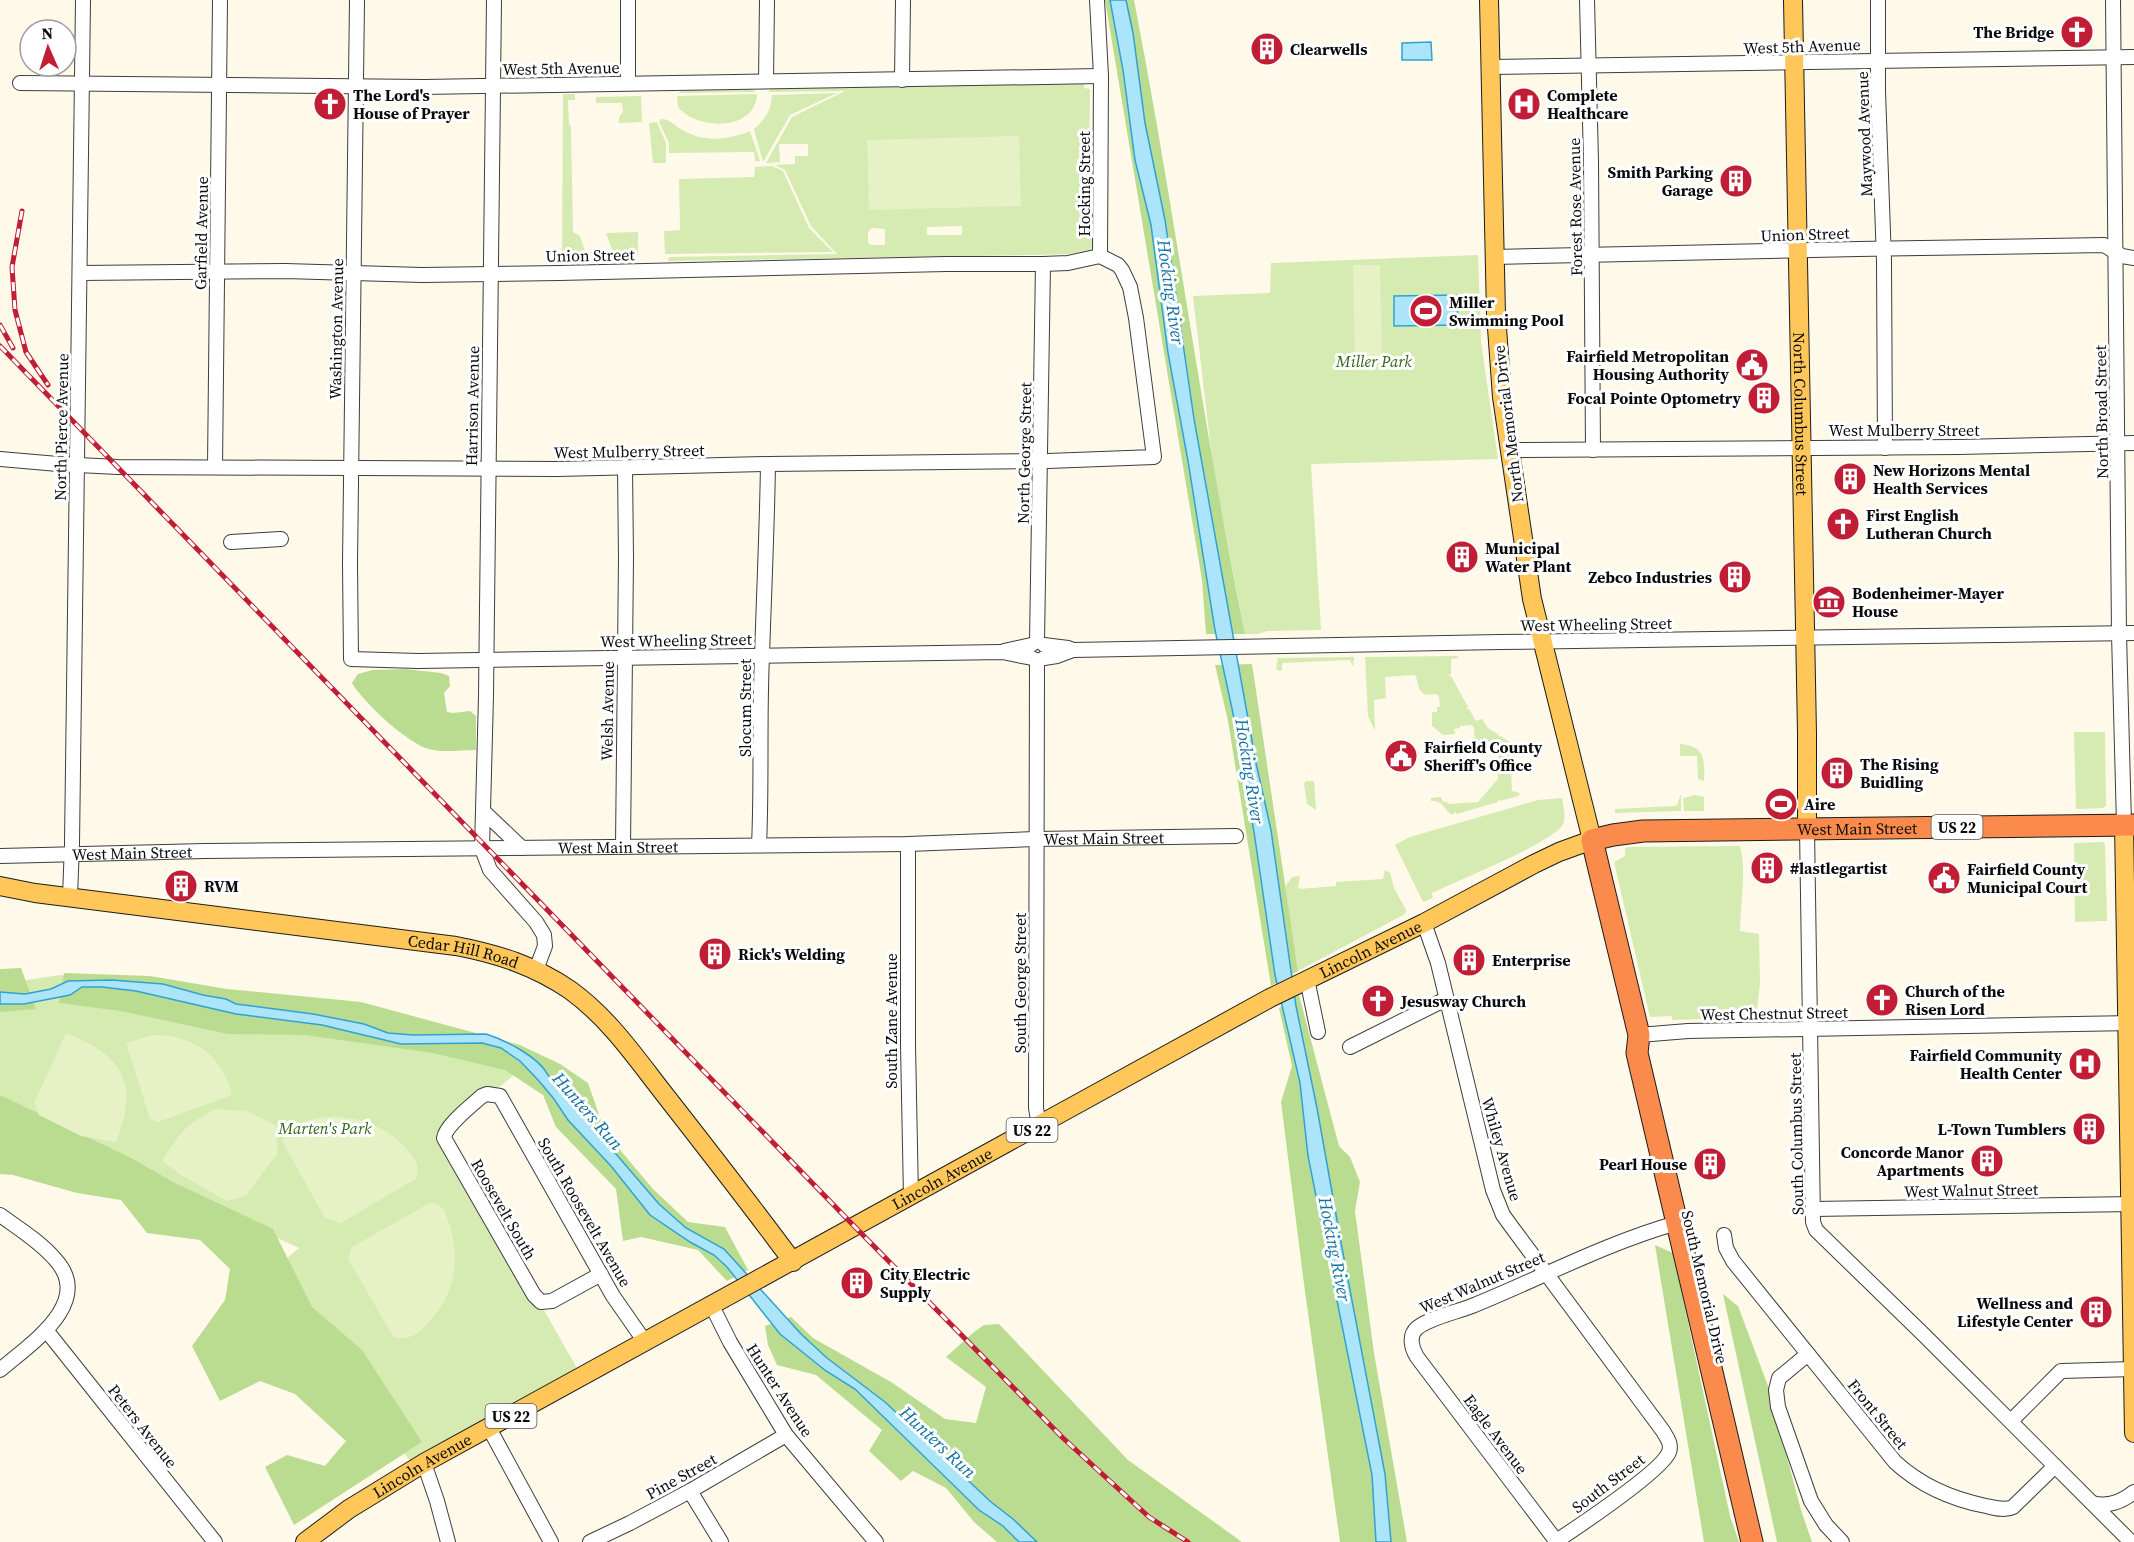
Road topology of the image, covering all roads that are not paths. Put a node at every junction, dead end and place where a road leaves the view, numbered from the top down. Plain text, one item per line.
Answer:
1 (83, 0) edge
2 (220, 0) edge
3 (357, 0) edge
4 (494, 0) edge
5 (628, 0) edge
6 (767, 0) edge
7 (903, 0) edge
8 (1097, 0) edge
9 (1489, 0) edge
10 (1587, 0) edge
11 (1793, 0) edge
12 (1878, 0) edge
13 (2113, 0) edge
14 (2114, 57) junction
15 (2134, 57) edge
16 (1878, 61) junction
17 (1795, 63) junction
18 (1588, 66) junction
19 (1491, 67) junction
20 (1101, 76) junction
21 (902, 80) junction
22 (766, 81) junction
23 (628, 83) junction
24 (20, 84) dead end
25 (82, 84) junction
26 (219, 84) junction
27 (494, 86) junction
28 (356, 87) junction
29 (1884, 248) junction
30 (1797, 250) junction
31 (2116, 252) junction
32 (1592, 255) junction
33 (1100, 256) junction
34 (1494, 257) junction
35 (2134, 258) edge
36 (1042, 264) junction
37 (217, 271) junction
38 (80, 273) junction
39 (490, 273) junction
40 (353, 274) junction
41 (1140, 353) joint
42 (2134, 443) edge
43 (2117, 444) junction
44 (1801, 447) junction
45 (1885, 448) junction
46 (1510, 450) junction
47 (1593, 450) junction
48 (0, 459) edge
49 (1040, 461) junction
50 (768, 464) junction
51 (78, 465) junction
52 (215, 467) junction
53 (625, 467) junction
54 (351, 468) junction
55 (488, 469) junction
56 (281, 539) dead end
57 (231, 542) dead end
58 (2134, 633) edge
59 (2119, 634) junction
60 (1804, 638) junction
61 (1543, 642) junction
62 (1038, 651) junction
63 (762, 655) junction
64 (624, 657) junction
65 (351, 659) joint
66 (486, 659) junction
67 (484, 812) junction
68 (2129, 825) edge
69 (1807, 829) junction
70 (1236, 836) dead end
71 (1035, 839) junction
72 (1592, 840) junction
73 (908, 844) junction
74 (759, 845) junction
75 (623, 847) junction
76 (522, 848) junction
77 (485, 849) junction
78 (72, 855) junction
79 (0, 856) edge
80 (0, 886) edge
81 (70, 897) junction
82 (1424, 923) junction
83 (536, 970) junction
84 (1304, 980) junction
85 (1446, 999) junction
86 (2130, 1023) edge
87 (1811, 1029) junction
88 (1318, 1032) dead end
89 (1639, 1035) junction
90 (1350, 1047) dead end
91 (500, 1096) joint
92 (1039, 1126) junction
93 (911, 1197) junction
94 (2132, 1204) edge
95 (1813, 1209) junction
96 (0, 1215) edge
97 (1677, 1223) junction
98 (1724, 1235) dead end
99 (793, 1262) junction
100 (601, 1274) junction
101 (1545, 1274) junction
102 (712, 1306) junction
103 (46, 1330) junction
104 (645, 1342) junction
105 (1412, 1344) joint
106 (1808, 1354) junction
107 (2134, 1369) edge
108 (0, 1370) edge
109 (2011, 1421) junction
110 (489, 1428) junction
111 (2134, 1433) edge
112 (786, 1436) junction
113 (1670, 1443) joint
114 (424, 1463) junction
115 (2055, 1466) junction
116 (690, 1491) junction
117 (2134, 1492) edge
118 (2092, 1503) junction
119 (311, 1539) edge
120 (214, 1542) edge
121 (448, 1542) edge
122 (551, 1542) edge
123 (590, 1542) edge
124 (721, 1542) edge
125 (876, 1542) edge
126 (1556, 1542) edge
127 (1752, 1542) edge
128 (1764, 1542) edge
129 (1842, 1542) edge
130 (2131, 1542) edge

1 - 25 street, North Pierce Avenue
2 - 26 street, Garfield Avenue
3 - 28 street, Washington Avenue
4 - 27 street, Harrison Avenue
5 - 23 street
6 - 22 street
7 - 21 street
8 - 20 street, Hocking Street
9 - 19 main road, North Memorial Drive
10 - 18 street, Forest Rose Avenue
11 - 17 main road, North Columbus Street
12 - 16 street, Maywood Avenue
13 - 14 street, North Broad Street
14 - 15 street, West 5th Avenue
14 - 16 street, West 5th Avenue
14 - 31 street, North Broad Street
16 - 17 street, West 5th Avenue
16 - 29 street, Maywood Avenue
17 - 18 street, West 5th Avenue
17 - 30 main road, North Columbus Street
18 - 19 street, West 5th Avenue
18 - 32 street, Forest Rose Avenue
19 - 34 main road, North Memorial Drive
20 - 21 street, West 5th Avenue
20 - 33 street, Hocking Street
21 - 22 street, West 5th Avenue
22 - 23 street, West 5th Avenue
23 - 27 street, West 5th Avenue
24 - 25 street, West 5th Avenue
25 - 26 street, West 5th Avenue
25 - 38 street, North Pierce Avenue
26 - 28 street, West 5th Avenue
26 - 37 street, Garfield Avenue
27 - 28 street, West 5th Avenue
27 - 39 street, Harrison Avenue
28 - 40 street, Washington Avenue
29 - 30 street, Union Street
29 - 31 street, Union Street
29 - 45 street, Maywood Avenue
30 - 32 street, Union Street
30 - 44 main road, North Columbus Street
31 - 35 street, Union Street
31 - 43 street, North Broad Street
32 - 34 street, Union Street
32 - 47 street, Forest Rose Avenue
33 - 36 street, Union Street
33 - 41 street, Hocking Street
34 - 46 main road, North Memorial Drive
36 - 39 street, Union Street
36 - 49 street, North George Street
37 - 38 street, Union Street
37 - 40 street, Union Street
37 - 52 street, Garfield Avenue
38 - 51 street, North Pierce Avenue
39 - 40 street, Union Street
39 - 55 street, Harrison Avenue
40 - 54 street, Washington Avenue
41 - 49 street, West Mulberry Street
42 - 43 street, West Mulberry Street
43 - 45 street, West Mulberry Street
43 - 59 street, North Broad Street
44 - 45 street, West Mulberry Street
44 - 47 street, West Mulberry Street
44 - 60 main road, North Columbus Street
46 - 47 street, West Mulberry Street
46 - 61 main road, North Memorial Drive
48 - 51 street, West Mulberry Street
49 - 50 street, West Mulberry Street
49 - 62 street, North George Street
50 - 53 street, West Mulberry Street
50 - 63 street, Slocum Street
51 - 52 street, West Mulberry Street
51 - 78 street, North Pierce Avenue
52 - 54 street, West Mulberry Street
53 - 55 street, West Mulberry Street
53 - 64 street, Welsh Avenue
54 - 55 street, West Mulberry Street
54 - 65 street, Washington Avenue
55 - 66 street, Harrison Avenue
56 - 57 street
58 - 59 street, West Wheeling Street
59 - 60 street, West Wheeling Street
59 - 68 street, North Broad Street
60 - 61 street, West Wheeling Street
60 - 69 main road, North Columbus Street
61 - 62 street, West Wheeling Street
61 - 72 main road, North Memorial Drive
62 - 63 street, West Wheeling Street
62 - 71 street, North George Street
63 - 64 street, West Wheeling Street
63 - 74 street, Slocum Street
64 - 66 street, West Wheeling Street
64 - 75 street, Welsh Avenue
65 - 66 street, West Wheeling Street
66 - 67 street, Harrison Avenue
67 - 76 street
67 - 77 street, Harrison Avenue
68 - 69 highway, West Main Street / US 22
68 - 86 main road
69 - 72 highway, West Main Street / US 22
69 - 87 street, South Columbus Street
70 - 71 street, West Main Street
71 - 73 street, West Main Street
71 - 92 street, South George Street
72 - 82 main road, Lincoln Avenue / US 22
72 - 89 highway, South Memorial Drive
73 - 74 street, West Main Street
73 - 93 street, South Zane Avenue
74 - 75 street, West Main Street
75 - 76 street, West Main Street
76 - 77 street, West Main Street
77 - 78 street, West Main Street
77 - 83 street, Harrison Avenue
78 - 79 street, West Main Street
78 - 81 street, North Pierce Avenue
80 - 81 main road, Cedar Hill Road
81 - 83 main road, Cedar Hill Road
82 - 84 main road, Lincoln Avenue / US 22
82 - 85 street, Whiley Avenue
83 - 99 main road, Cedar Hill Road
84 - 88 street
84 - 92 main road, Lincoln Avenue / US 22
85 - 90 street
85 - 101 street, Whiley Avenue
86 - 87 street, West Chestnut Street
86 - 94 main road
87 - 89 street, West Chestnut Street
87 - 95 street, South Columbus Street
89 - 97 highway, South Memorial Drive
89 - 128 highway, South Memorial Drive
91 - 100 street, South Roosevelt Avenue
91 - 100 street, Roosevelt South
92 - 93 main road, Lincoln Avenue / US 22
93 - 99 main road, Lincoln Avenue / US 22
94 - 95 street, West Walnut Street
94 - 107 main road
95 - 109 street, South Columbus Street
96 - 103 street
97 - 101 street, West Walnut Street
97 - 127 highway, South Memorial Drive
98 - 106 street, Front Street
99 - 102 main road, Lincoln Avenue / US 22
100 - 104 street, South Roosevelt Avenue
101 - 105 street, West Walnut Street
101 - 113 street, Whiley Avenue
102 - 104 main road, Lincoln Avenue / US 22
102 - 112 street, Hunter Avenue
103 - 108 street
103 - 120 street, Peters Avenue
104 - 110 main road, Lincoln Avenue / US 22
105 - 126 street, Eagle Avenue
106 - 115 street, Front Street
106 - 129 street
107 - 109 street
107 - 111 main road
109 - 115 street, South Columbus Street
110 - 114 main road, Lincoln Avenue / US 22
110 - 122 street
112 - 116 street, Pine Street
112 - 125 street, Hunter Avenue
113 - 126 street, South Street
114 - 119 main road, Lincoln Avenue / US 22
114 - 121 street
115 - 118 street, South Columbus Street
116 - 123 street, Pine Street
116 - 124 street
117 - 118 street
118 - 130 street, South Columbus Street

